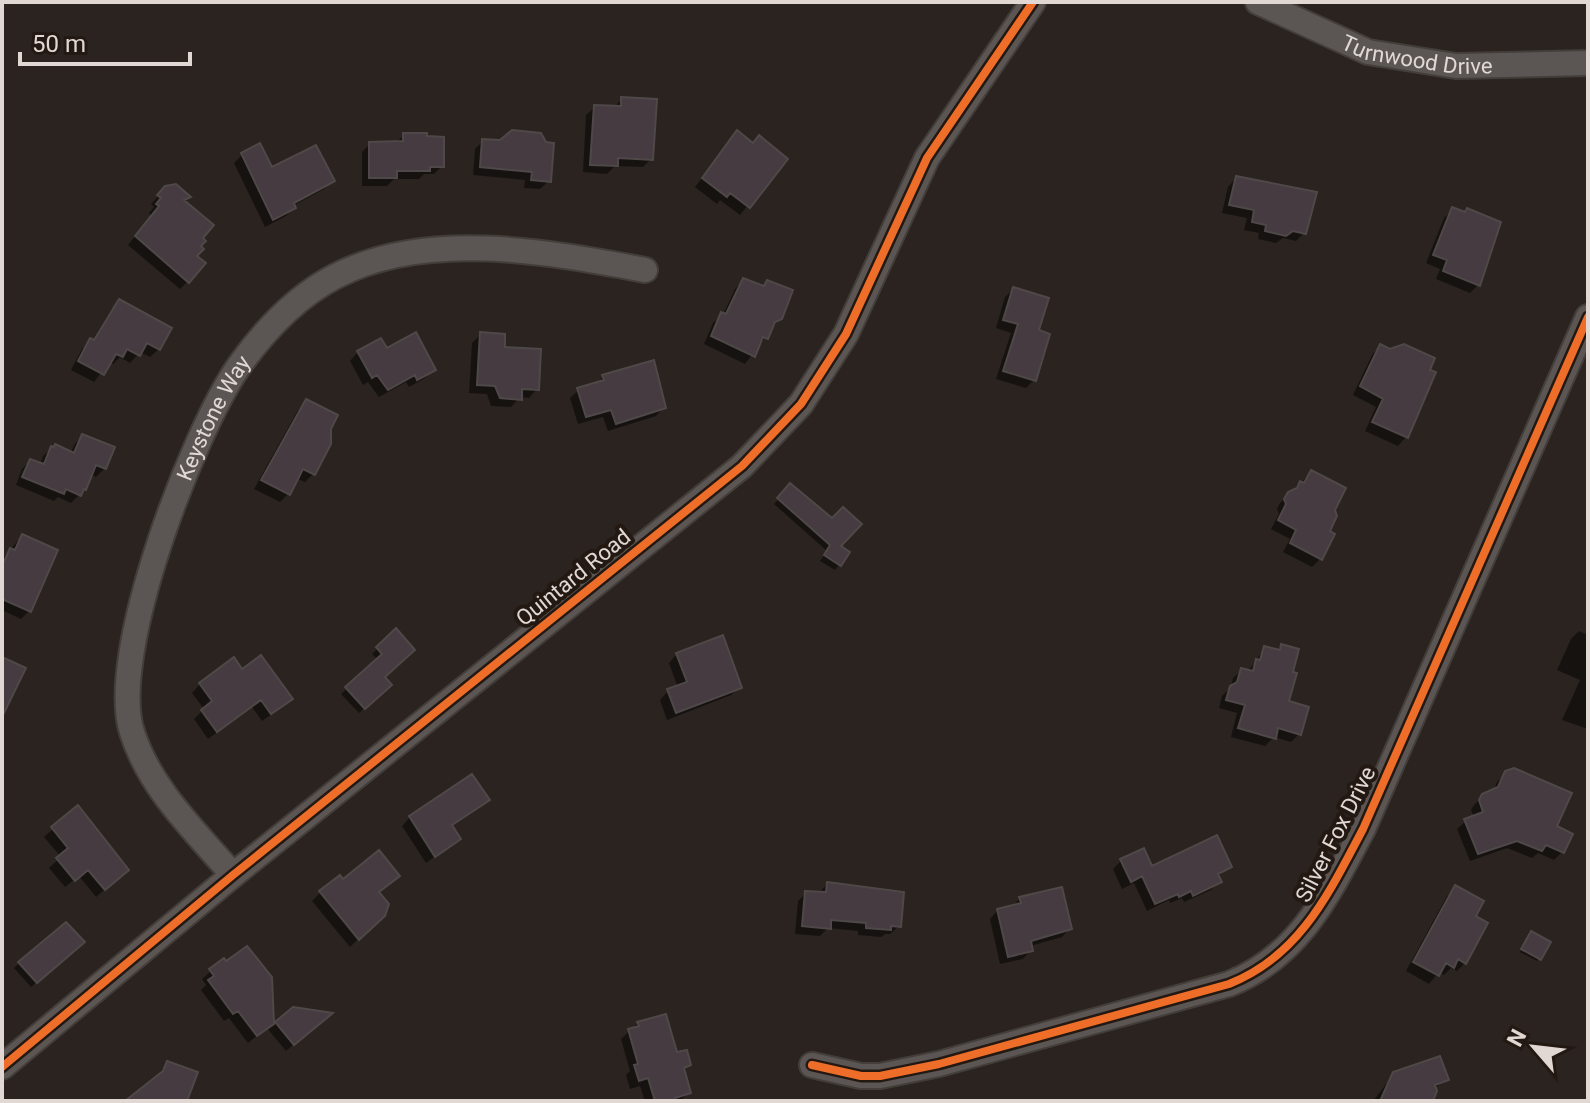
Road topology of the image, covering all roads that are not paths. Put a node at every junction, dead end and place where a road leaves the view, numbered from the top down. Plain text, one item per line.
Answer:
1 (1033, 2) edge
2 (1258, 2) edge
3 (1588, 63) edge
4 (645, 270) dead end
5 (1588, 317) edge
6 (233, 875) junction
7 (812, 1065) dead end
8 (2, 1067) edge

1 - 6 street, Quintard Road
2 - 3 street, Turnwood Drive
4 - 6 street, Keystone Way
5 - 7 street, Silver Fox Drive
6 - 8 street, Quintard Road

